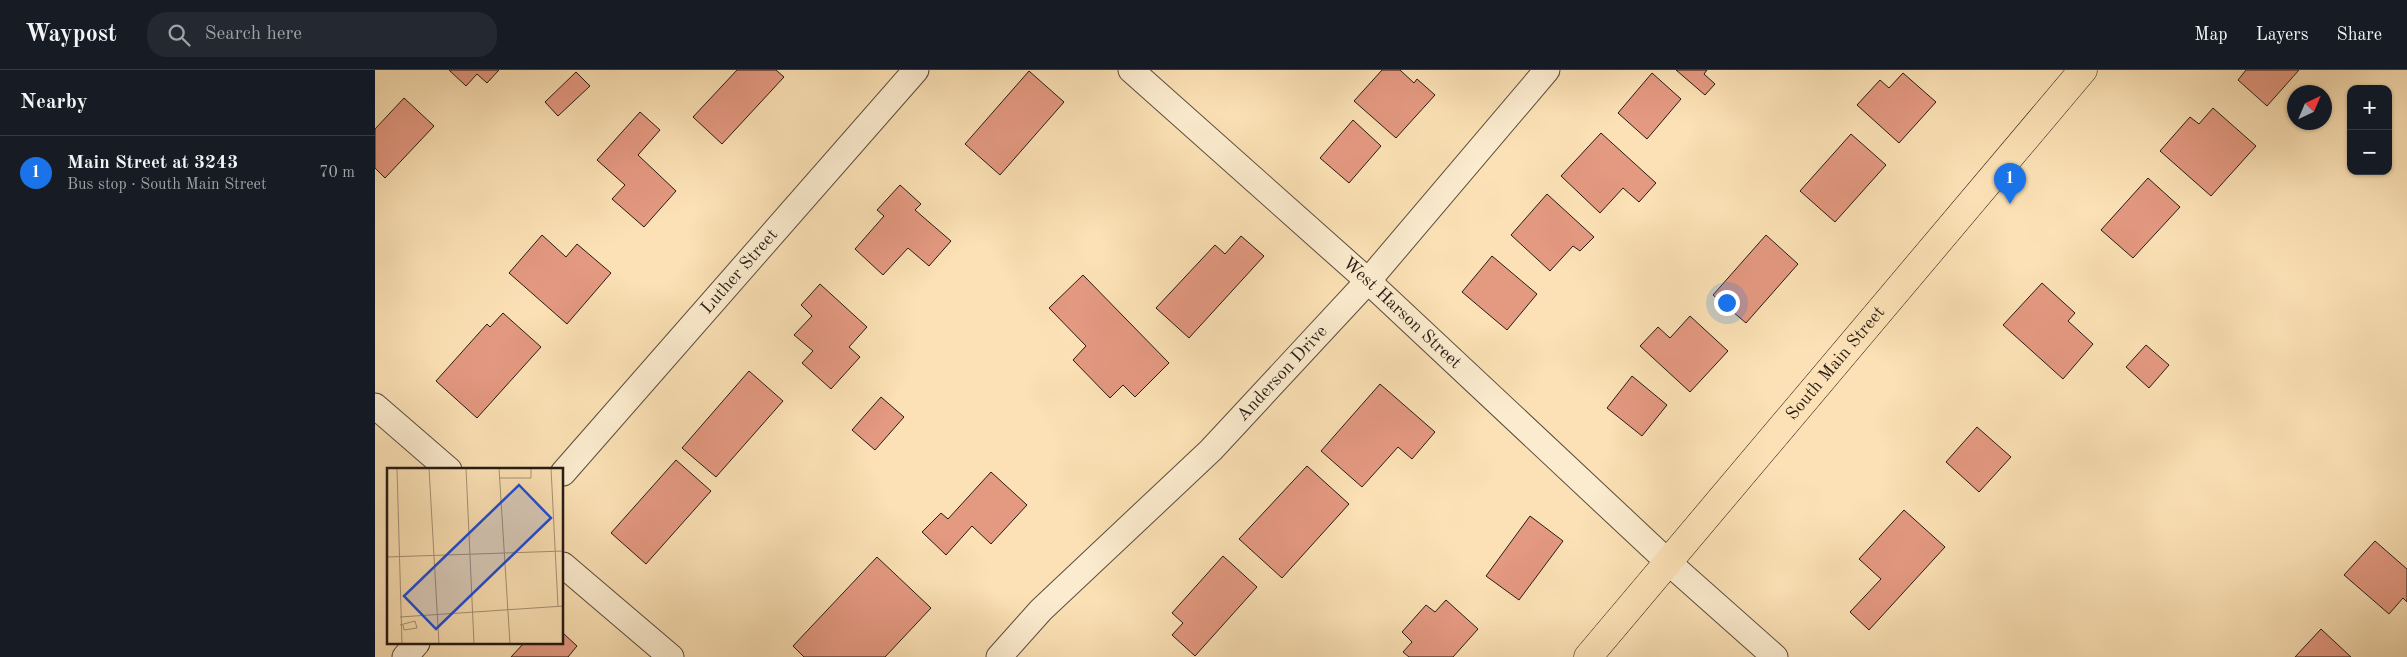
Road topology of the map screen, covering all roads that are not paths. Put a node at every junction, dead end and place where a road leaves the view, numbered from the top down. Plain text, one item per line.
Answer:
1 (916, 70) edge
2 (1131, 70) edge
3 (1547, 70) edge
4 (2083, 70) edge
5 (1368, 281) junction
6 (375, 406) edge
7 (447, 468) edge
8 (564, 472) edge
9 (1668, 562) junction
10 (564, 566) edge
11 (416, 644) edge
12 (405, 657) edge
13 (671, 657) edge
14 (999, 657) edge
15 (1588, 657) edge
16 (1775, 657) edge

1 - 8 street, Luther Street
2 - 5 street, West Harson Street
3 - 5 street, Anderson Drive
4 - 9 main road, South Main Street
5 - 9 street, West Harson Street
5 - 14 street, Anderson Drive
6 - 7 street
9 - 15 main road, South Main Street
9 - 16 street, West Harson Street
10 - 13 street
11 - 12 street

